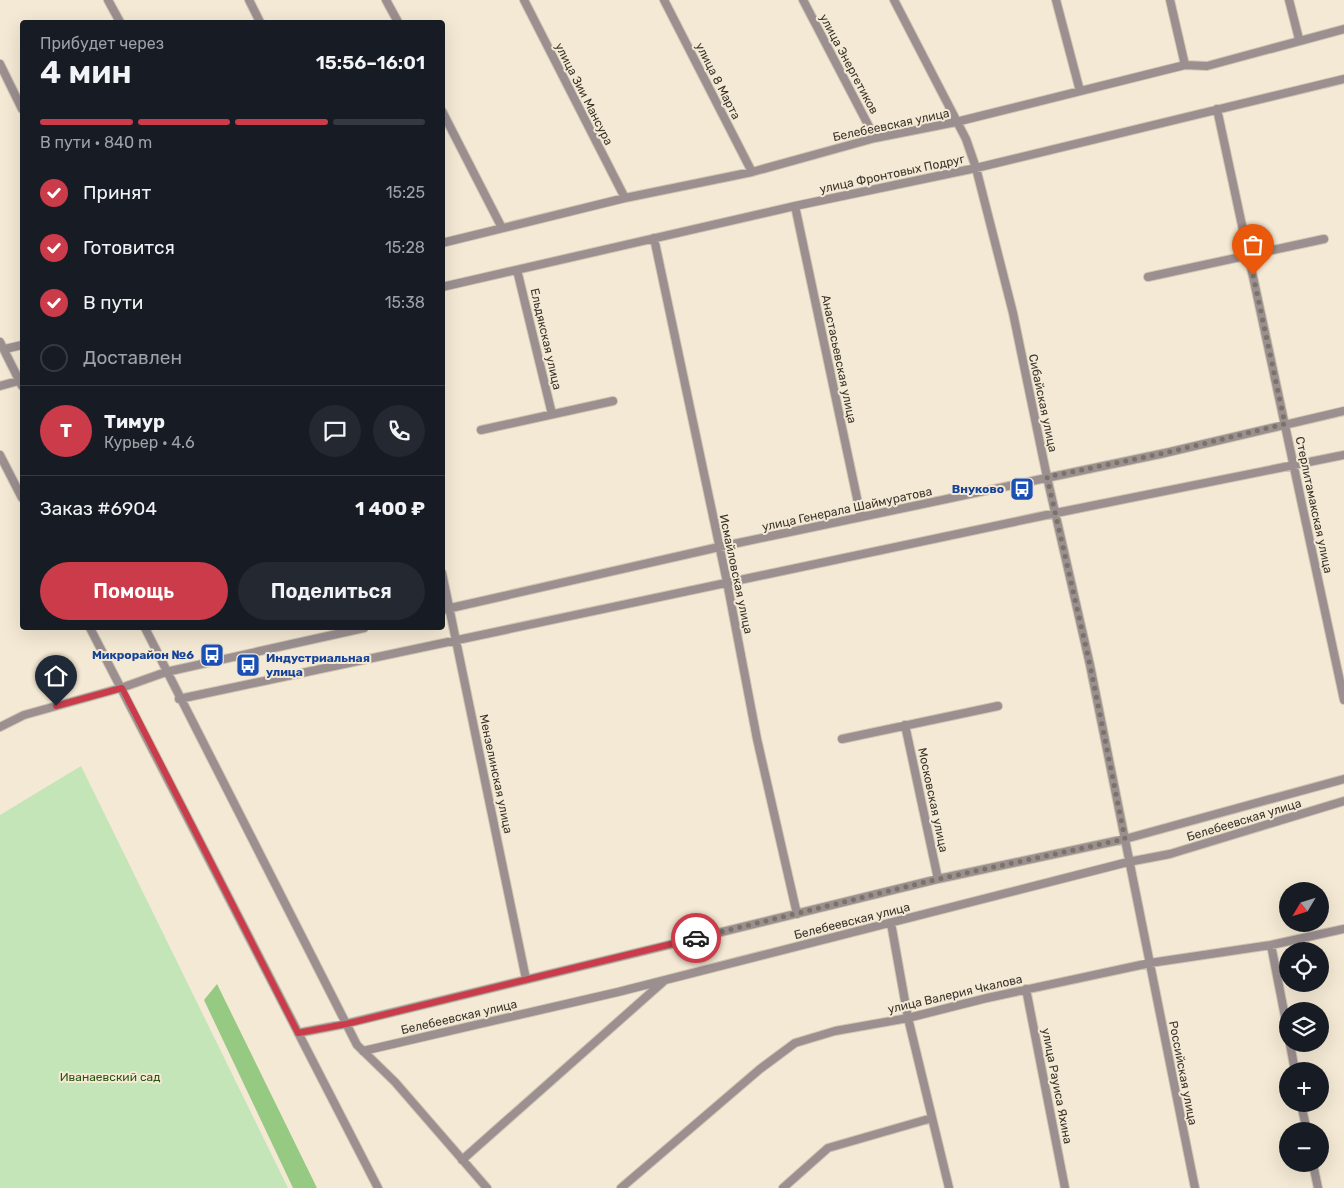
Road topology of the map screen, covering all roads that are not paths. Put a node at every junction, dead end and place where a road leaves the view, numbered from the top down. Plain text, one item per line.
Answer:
1 (108, 0) edge
2 (248, 0) edge
3 (386, 0) edge
4 (524, 0) edge
5 (664, 0) edge
6 (803, 0) edge
7 (894, 0) edge
8 (1056, 0) edge
9 (1170, 0) edge
10 (1289, 0) edge
11 (119, 20) edge
12 (259, 20) edge
13 (397, 20) edge
14 (1344, 28) edge
15 (1299, 39) junction
16 (0, 64) edge
17 (1185, 66) junction
18 (1344, 79) edge
19 (1080, 92) junction
20 (20, 105) edge
21 (1217, 109) junction
22 (445, 116) edge
23 (956, 122) junction
24 (875, 138) junction
25 (976, 168) junction
26 (752, 172) junction
27 (625, 198) junction
28 (795, 206) junction
29 (502, 228) junction
30 (654, 238) junction
31 (1324, 239) dead end
32 (445, 242) edge
33 (1249, 256) junction
34 (517, 270) junction
35 (1148, 277) dead end
36 (445, 285) edge
37 (20, 345) edge
38 (2, 346) edge
39 (20, 378) edge
40 (20, 382) edge
41 (0, 386) edge
42 (613, 402) dead end
43 (1344, 411) edge
44 (552, 414) junction
45 (1285, 424) junction
46 (481, 430) dead end
47 (0, 455) edge
48 (1344, 455) edge
49 (1294, 466) junction
50 (1047, 477) junction
51 (20, 494) edge
52 (1056, 513) junction
53 (861, 517) junction
54 (719, 547) junction
55 (727, 582) junction
56 (446, 610) edge
57 (91, 630) edge
58 (146, 630) edge
59 (345, 630) edge
60 (457, 640) junction
61 (166, 672) junction
62 (122, 688) junction
63 (179, 699) junction
64 (1344, 700) edge
65 (998, 706) dead end
66 (905, 725) junction
67 (0, 728) edge
68 (842, 739) dead end
69 (1344, 779) edge
70 (1344, 801) edge
71 (1125, 839) junction
72 (1128, 862) junction
73 (938, 879) junction
74 (797, 914) junction
75 (891, 923) junction
76 (1344, 929) edge
77 (1271, 945) junction
78 (1150, 963) junction
79 (526, 979) junction
80 (666, 980) junction
81 (1026, 989) junction
82 (1282, 1002) edge
83 (908, 1018) junction
84 (346, 1024) junction
85 (298, 1033) junction
86 (363, 1051) junction
87 (932, 1118) junction
88 (462, 1160) junction
89 (1315, 1172) edge
90 (378, 1188) edge
91 (487, 1188) edge
92 (621, 1188) edge
93 (783, 1188) edge
94 (949, 1188) edge
95 (1065, 1188) edge
96 (1195, 1188) edge
97 (1318, 1188) edge

1 - 11 street
2 - 12 street
3 - 13 street
4 - 27 street, улица Зии Мансура
5 - 26 street, улица 8 Марта
6 - 24 street, улица Энергетиков
7 - 23 street, Сибайская улица
8 - 19 street
9 - 17 street
10 - 15 street
14 - 15 street, Белебеевская улица
15 - 17 street, Белебеевская улица
16 - 20 street
17 - 19 street, Белебеевская улица
18 - 21 street, улица Фронтовых Подруг
19 - 23 street, Белебеевская улица
21 - 25 street, улица Фронтовых Подруг
21 - 33 street, Стерлитамакская улица
22 - 29 street
23 - 24 street, Белебеевская улица
23 - 25 street, Сибайская улица
24 - 26 street, Белебеевская улица
25 - 28 street, улица Фронтовых Подруг
25 - 50 street, Сибайская улица
26 - 27 street, Белебеевская улица
27 - 29 street, Белебеевская улица
28 - 30 street, улица Фронтовых Подруг
28 - 53 street, Анастасьевская улица
29 - 32 street, Белебеевская улица
30 - 34 street, улица Фронтовых Подруг
30 - 54 street, Исмайловская улица
31 - 33 street
33 - 35 street
33 - 45 street, Стерлитамакская улица
34 - 36 street, улица Фронтовых Подруг
34 - 44 street, Ельдякская улица
37 - 38 street
38 - 39 street
40 - 41 street
42 - 44 street
43 - 45 street, улица Генерала Шаймуратова
44 - 46 street
45 - 49 street, Стерлитамакская улица
45 - 50 street, улица Генерала Шаймуратова
47 - 51 street
48 - 49 street
49 - 52 street
49 - 64 street, Стерлитамакская улица
50 - 52 street, Сибайская улица
50 - 53 street, улица Генерала Шаймуратова
52 - 55 street
52 - 71 street, Сибайская улица
53 - 54 street, улица Генерала Шаймуратова
54 - 55 street, Исмайловская улица
54 - 56 street, улица Генерала Шаймуратова
55 - 60 street
55 - 74 street, Исмайловская улица
56 - 60 street, Мензелинская улица
57 - 62 street
58 - 61 street
59 - 61 street
60 - 63 street
60 - 79 street, Мензелинская улица
61 - 62 street
61 - 63 street
62 - 67 street
62 - 85 street
63 - 84 street
65 - 66 street
66 - 68 street
66 - 73 street, Московская улица
69 - 71 street, Белебеевская улица
70 - 72 street, Белебеевская улица
71 - 72 street, Сибайская улица
71 - 73 street, Белебеевская улица
72 - 75 street, Белебеевская улица
72 - 78 street, Российская улица
73 - 74 street, Белебеевская улица
74 - 79 street, Белебеевская улица
75 - 80 street, Белебеевская улица
75 - 83 street
76 - 77 street, улица Валерия Чкалова
77 - 78 street, улица Валерия Чкалова
77 - 82 street
78 - 81 street, улица Валерия Чкалова
78 - 96 street, Российская улица
79 - 84 street, Белебеевская улица
80 - 86 street, Белебеевская улица
80 - 88 street
81 - 83 street, улица Валерия Чкалова
81 - 95 street, улица Рауиса Яхина
83 - 87 street
83 - 92 street, улица Валерия Чкалова
84 - 85 street, Белебеевская улица
84 - 86 street
85 - 90 street
86 - 88 street
87 - 93 street
87 - 94 street
88 - 91 street
89 - 97 street

